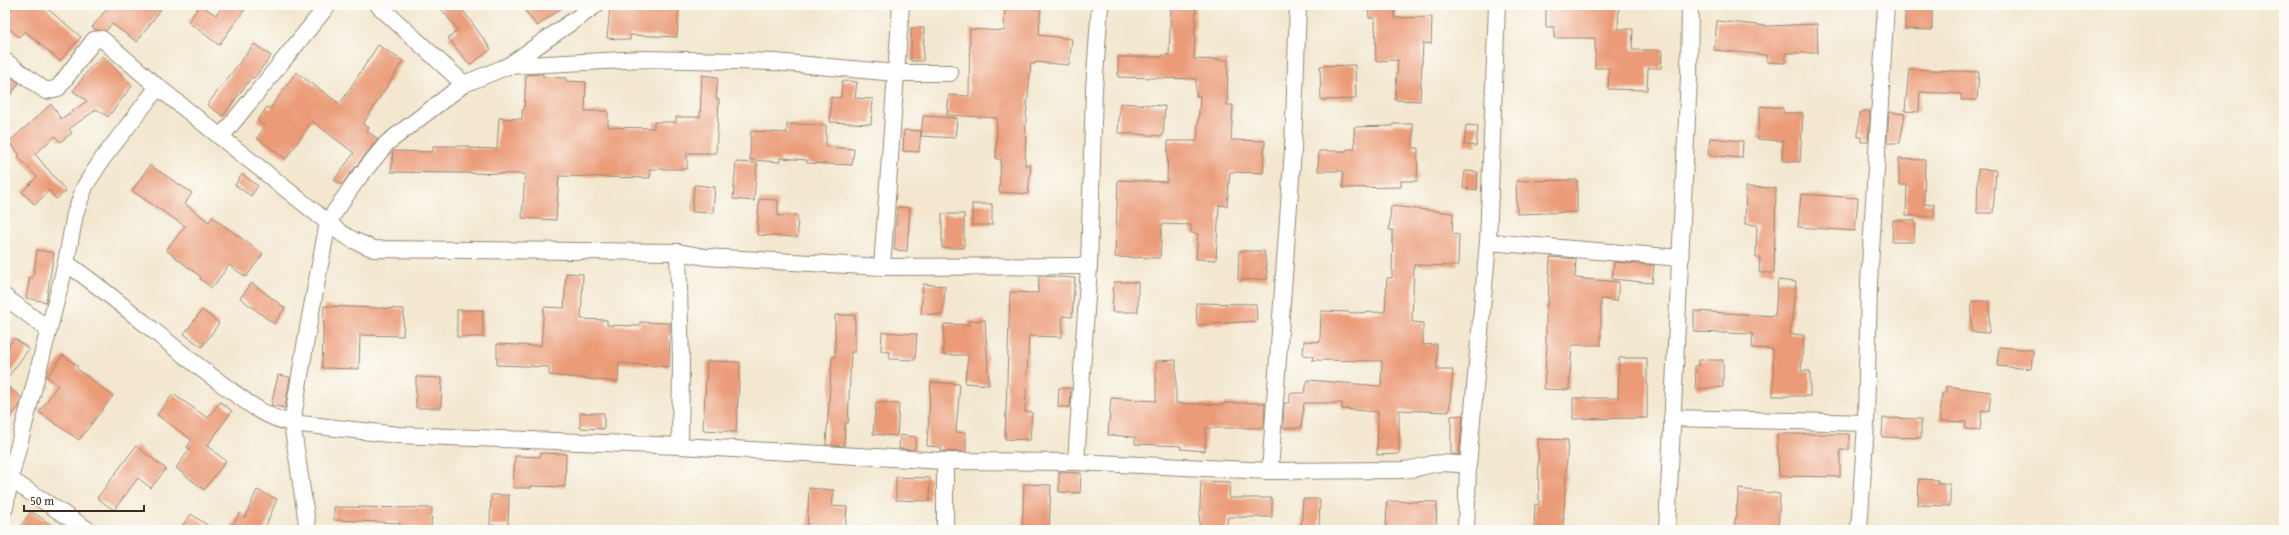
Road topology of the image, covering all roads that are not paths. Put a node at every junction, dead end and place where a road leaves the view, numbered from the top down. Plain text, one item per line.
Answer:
1 (328, 5) edge
2 (378, 5) edge
3 (596, 5) edge
4 (901, 5) edge
5 (1100, 5) edge
6 (1298, 5) edge
7 (1497, 5) edge
8 (1690, 5) edge
9 (1886, 5) edge
10 (5, 61) edge
11 (508, 66) junction
12 (896, 73) junction
13 (950, 73) dead end
14 (464, 84) junction
15 (158, 87) junction
16 (221, 137) junction
17 (328, 222) junction
18 (1488, 242) junction
19 (678, 252) junction
20 (1681, 258) junction
21 (66, 263) junction
22 (1088, 266) junction
23 (882, 267) junction
24 (5, 297) edge
25 (48, 329) junction
26 (1672, 418) junction
27 (292, 423) junction
28 (1866, 423) junction
29 (680, 446) junction
30 (945, 461) junction
31 (1076, 462) junction
32 (1468, 465) junction
33 (1270, 471) junction
34 (9, 472) edge
35 (5, 508) edge
36 (88, 530) edge
37 (308, 530) edge
38 (945, 530) edge
39 (1466, 530) edge
40 (1667, 530) edge
41 (1859, 530) edge

1 - 16 street
2 - 14 street
3 - 11 street
4 - 12 street
5 - 22 street
6 - 33 street
7 - 18 street
8 - 20 street
9 - 28 street
10 - 15 street
11 - 12 street
11 - 14 street
12 - 13 street
12 - 23 street
14 - 17 street
15 - 16 street
15 - 21 street
16 - 17 street
17 - 19 street
17 - 27 street
18 - 20 street
18 - 32 street
19 - 23 street
19 - 29 street
20 - 26 street
21 - 25 street
21 - 27 street
22 - 23 street
22 - 31 street
24 - 25 street
25 - 34 street
26 - 28 street
26 - 40 street
27 - 29 street
27 - 37 street
28 - 41 street
29 - 30 street
30 - 31 street
30 - 38 street
31 - 33 street
32 - 33 street
32 - 39 street
34 - 35 street
34 - 36 street

